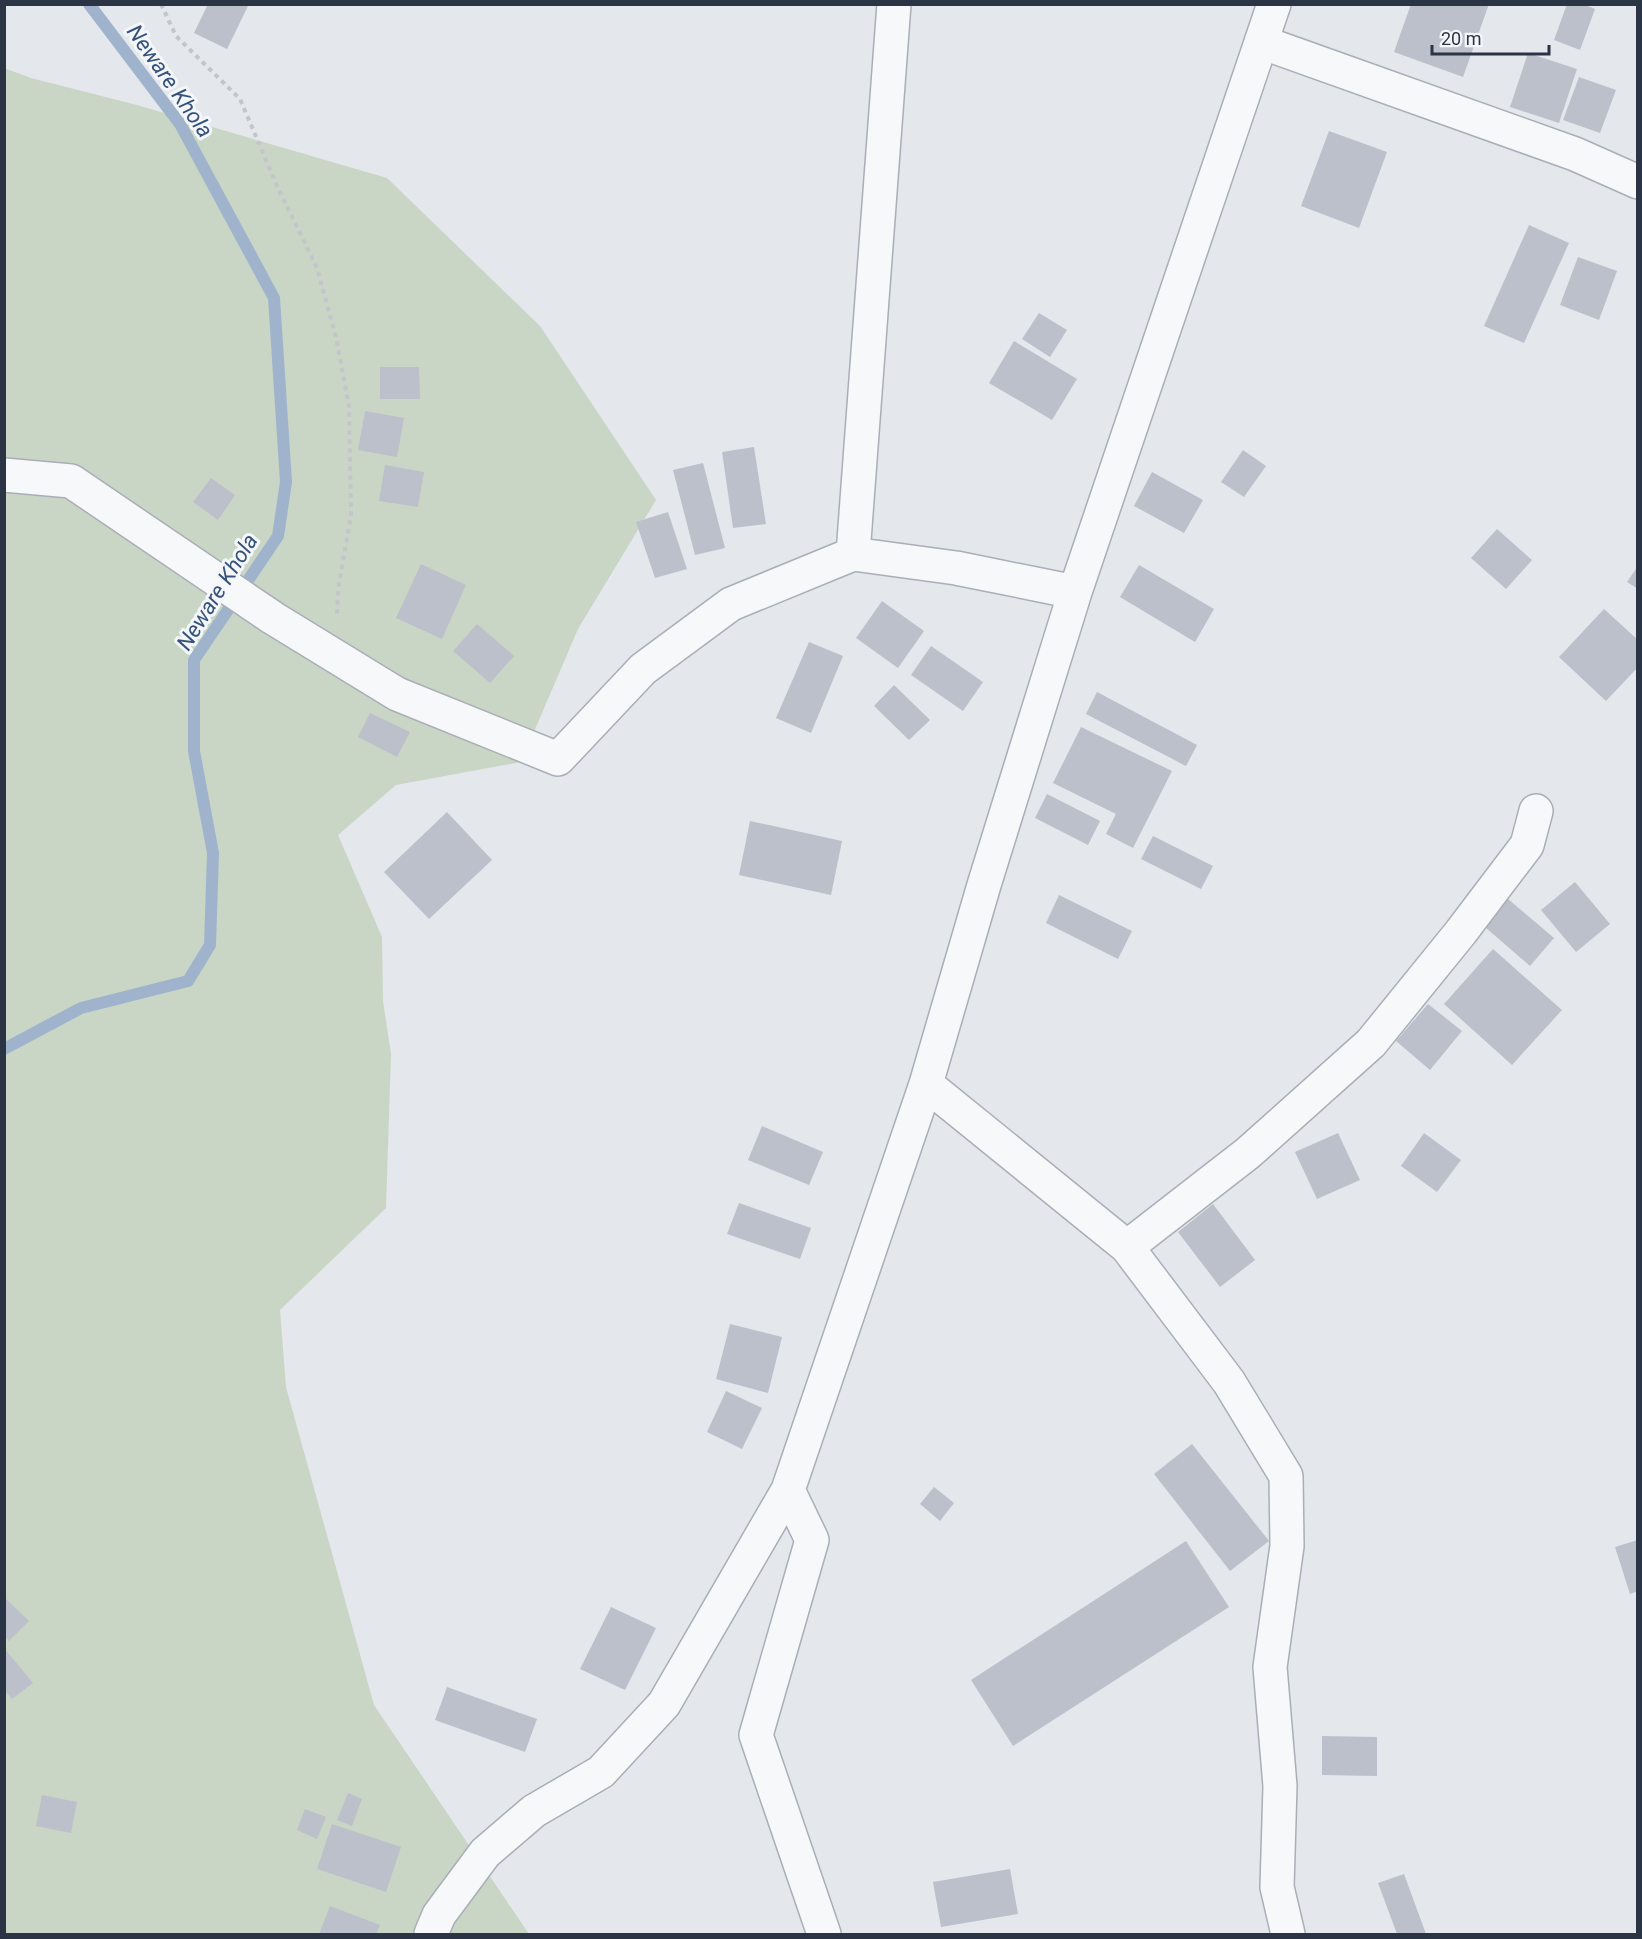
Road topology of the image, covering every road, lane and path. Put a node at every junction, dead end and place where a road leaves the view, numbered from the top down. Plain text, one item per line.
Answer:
1 (161, 4) edge
2 (894, 4) edge
3 (1274, 4) edge
4 (1261, 42) junction
5 (1638, 182) edge
6 (4, 475) edge
7 (853, 554) junction
8 (1075, 592) junction
9 (334, 655) junction
10 (1536, 811) dead end
11 (926, 1084) junction
12 (1127, 1247) junction
13 (788, 1491) junction
14 (431, 1935) edge
15 (824, 1935) edge
16 (1288, 1935) edge

1 - 9 path
2 - 7 street
3 - 4 street
4 - 5 street
4 - 8 street
6 - 9 street
7 - 8 street
7 - 9 street
8 - 11 street
10 - 12 street
11 - 12 street
11 - 13 street
12 - 16 street
13 - 14 street
13 - 15 street

